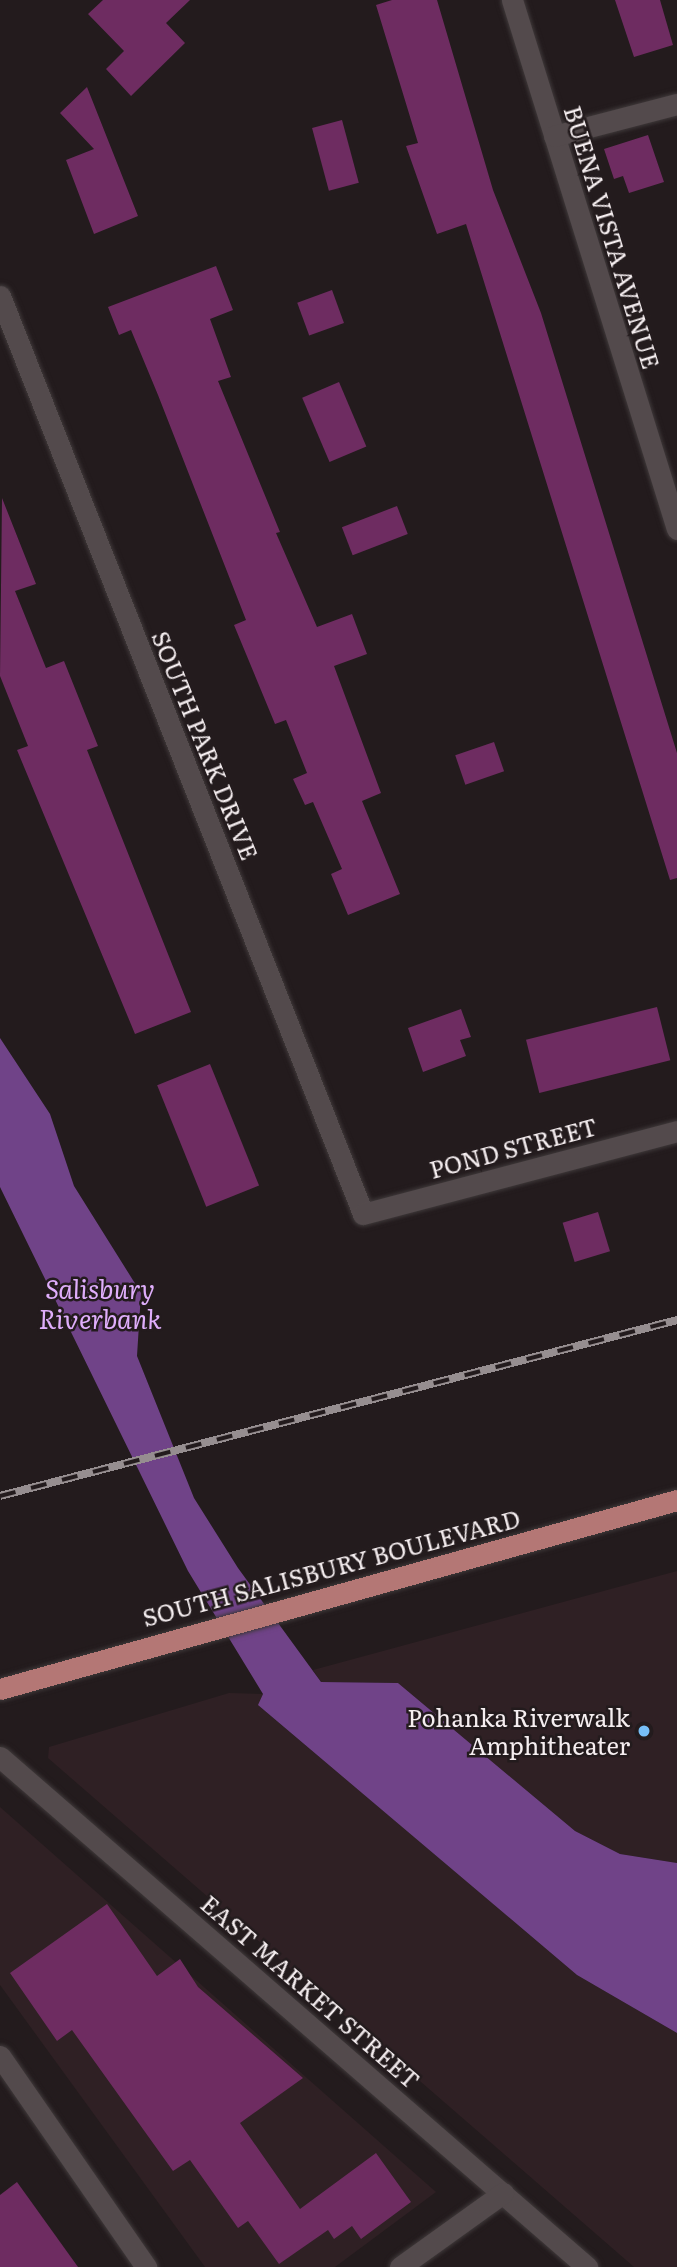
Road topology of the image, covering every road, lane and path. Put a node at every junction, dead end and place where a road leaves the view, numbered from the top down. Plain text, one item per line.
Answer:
1 (512, 0) edge
2 (677, 104) edge
3 (554, 136) junction
4 (0, 296) edge
5 (677, 529) edge
6 (677, 1131) edge
7 (363, 1214) joint
8 (677, 1500) edge
9 (0, 1689) edge
10 (0, 1757) edge
11 (0, 2056) edge
12 (503, 2193) junction
13 (146, 2267) edge
14 (400, 2267) edge
15 (587, 2267) edge

1 - 3 street, BUENA VISTA AVENUE
2 - 3 street
3 - 5 street, BUENA VISTA AVENUE
4 - 7 street, SOUTH PARK DRIVE
6 - 7 street, POND STREET
8 - 9 main road, SOUTH SALISBURY BOULEVARD
10 - 12 street, EAST MARKET STREET
11 - 13 street
12 - 14 street
12 - 15 street, EAST MARKET STREET

